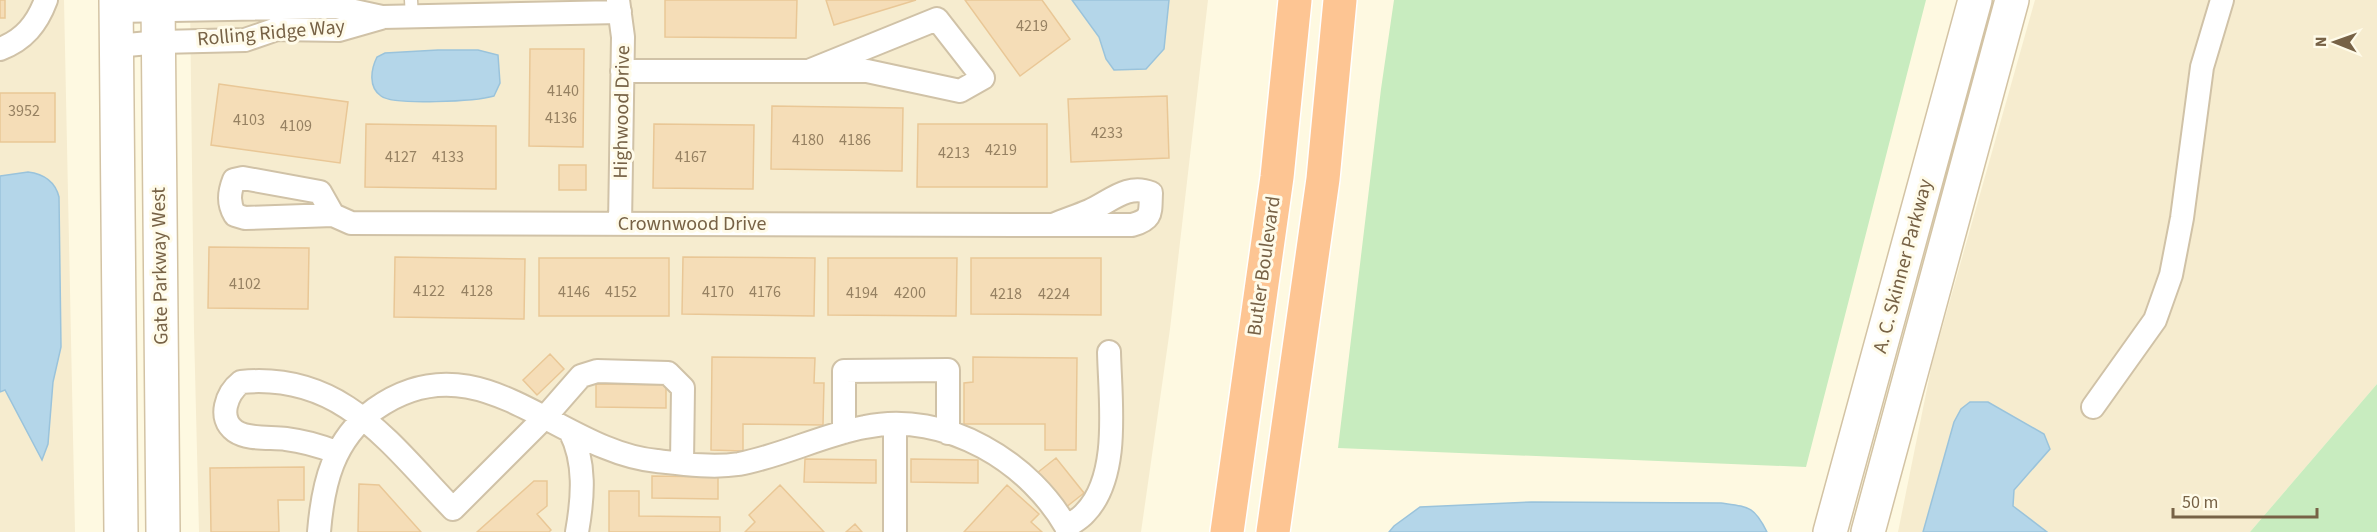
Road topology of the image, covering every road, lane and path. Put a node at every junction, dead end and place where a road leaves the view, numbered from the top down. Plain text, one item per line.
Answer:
1 (46, 0) edge
2 (1294, 0) edge
3 (1340, 0) edge
4 (1975, 0) edge
5 (2012, 0) edge
6 (2222, 0) edge
7 (158, 4) edge
8 (116, 6) edge
9 (619, 6) edge
10 (412, 8) edge
11 (382, 17) junction
12 (160, 42) junction
13 (116, 46) junction
14 (0, 49) edge
15 (811, 70) junction
16 (622, 71) junction
17 (333, 215) dead end
18 (620, 224) junction
19 (1053, 225) dead end
20 (1109, 352) dead end
21 (2092, 407) dead end
22 (546, 416) junction
23 (364, 417) junction
24 (895, 425) junction
25 (570, 431) junction
26 (844, 432) junction
27 (948, 433) junction
28 (336, 452) junction
29 (682, 463) junction
30 (1068, 530) edge
31 (121, 532) edge
32 (163, 532) edge
33 (319, 532) edge
34 (577, 532) edge
35 (895, 532) edge
36 (1227, 532) edge
37 (1273, 532) edge
38 (1830, 532) edge
39 (1868, 532) edge

1 - 14 street
2 - 36 highway, Butler Boulevard
3 - 37 highway
4 - 38 main road, A. C. Skinner Parkway
5 - 39 main road, A. C. Skinner Parkway
6 - 21 street
7 - 8 street, Rolling Ridge Way
7 - 11 street, Rolling Ridge Way
7 - 12 main road, Gate Parkway West
8 - 13 main road, Gate Parkway West
9 - 10 street, Rolling Ridge Way
9 - 16 street, Highwood Drive
10 - 11 street, Rolling Ridge Way
11 - 12 street, Rolling Ridge Way
12 - 13 street, Rolling Ridge Way
12 - 32 main road, Gate Parkway West
13 - 31 main road, Gate Parkway West
15 - 15 street
15 - 16 street
16 - 18 street, Highwood Drive
17 - 18 street, Crownwood Drive
18 - 19 street, Crownwood Drive
20 - 30 street
22 - 23 street
22 - 23 street
22 - 25 street
22 - 29 street
23 - 28 street
23 - 28 street
24 - 26 street
24 - 27 street
24 - 35 street
25 - 29 street
25 - 34 street
26 - 27 street
26 - 29 street
27 - 30 street
28 - 33 street

